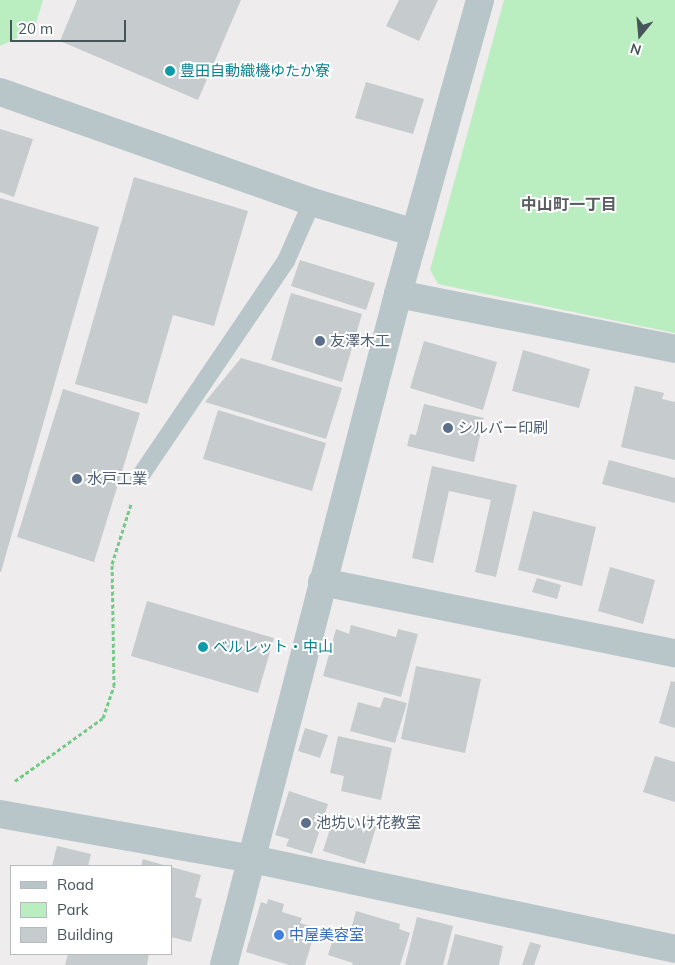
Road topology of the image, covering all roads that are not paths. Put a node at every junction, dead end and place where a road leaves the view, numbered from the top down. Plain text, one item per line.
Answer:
1 (480, 0) edge
2 (0, 92) edge
3 (312, 202) junction
4 (415, 233) junction
5 (398, 294) junction
6 (675, 349) edge
7 (139, 478) road end
8 (322, 582) junction
9 (675, 652) edge
10 (0, 814) edge
11 (252, 859) junction
12 (675, 949) edge
13 (224, 965) edge

1 - 4 street
2 - 3 street
3 - 4 street
3 - 7 lane
4 - 5 street
5 - 6 street
5 - 8 street
8 - 9 street
8 - 11 street
10 - 11 street
11 - 12 street
11 - 13 street

